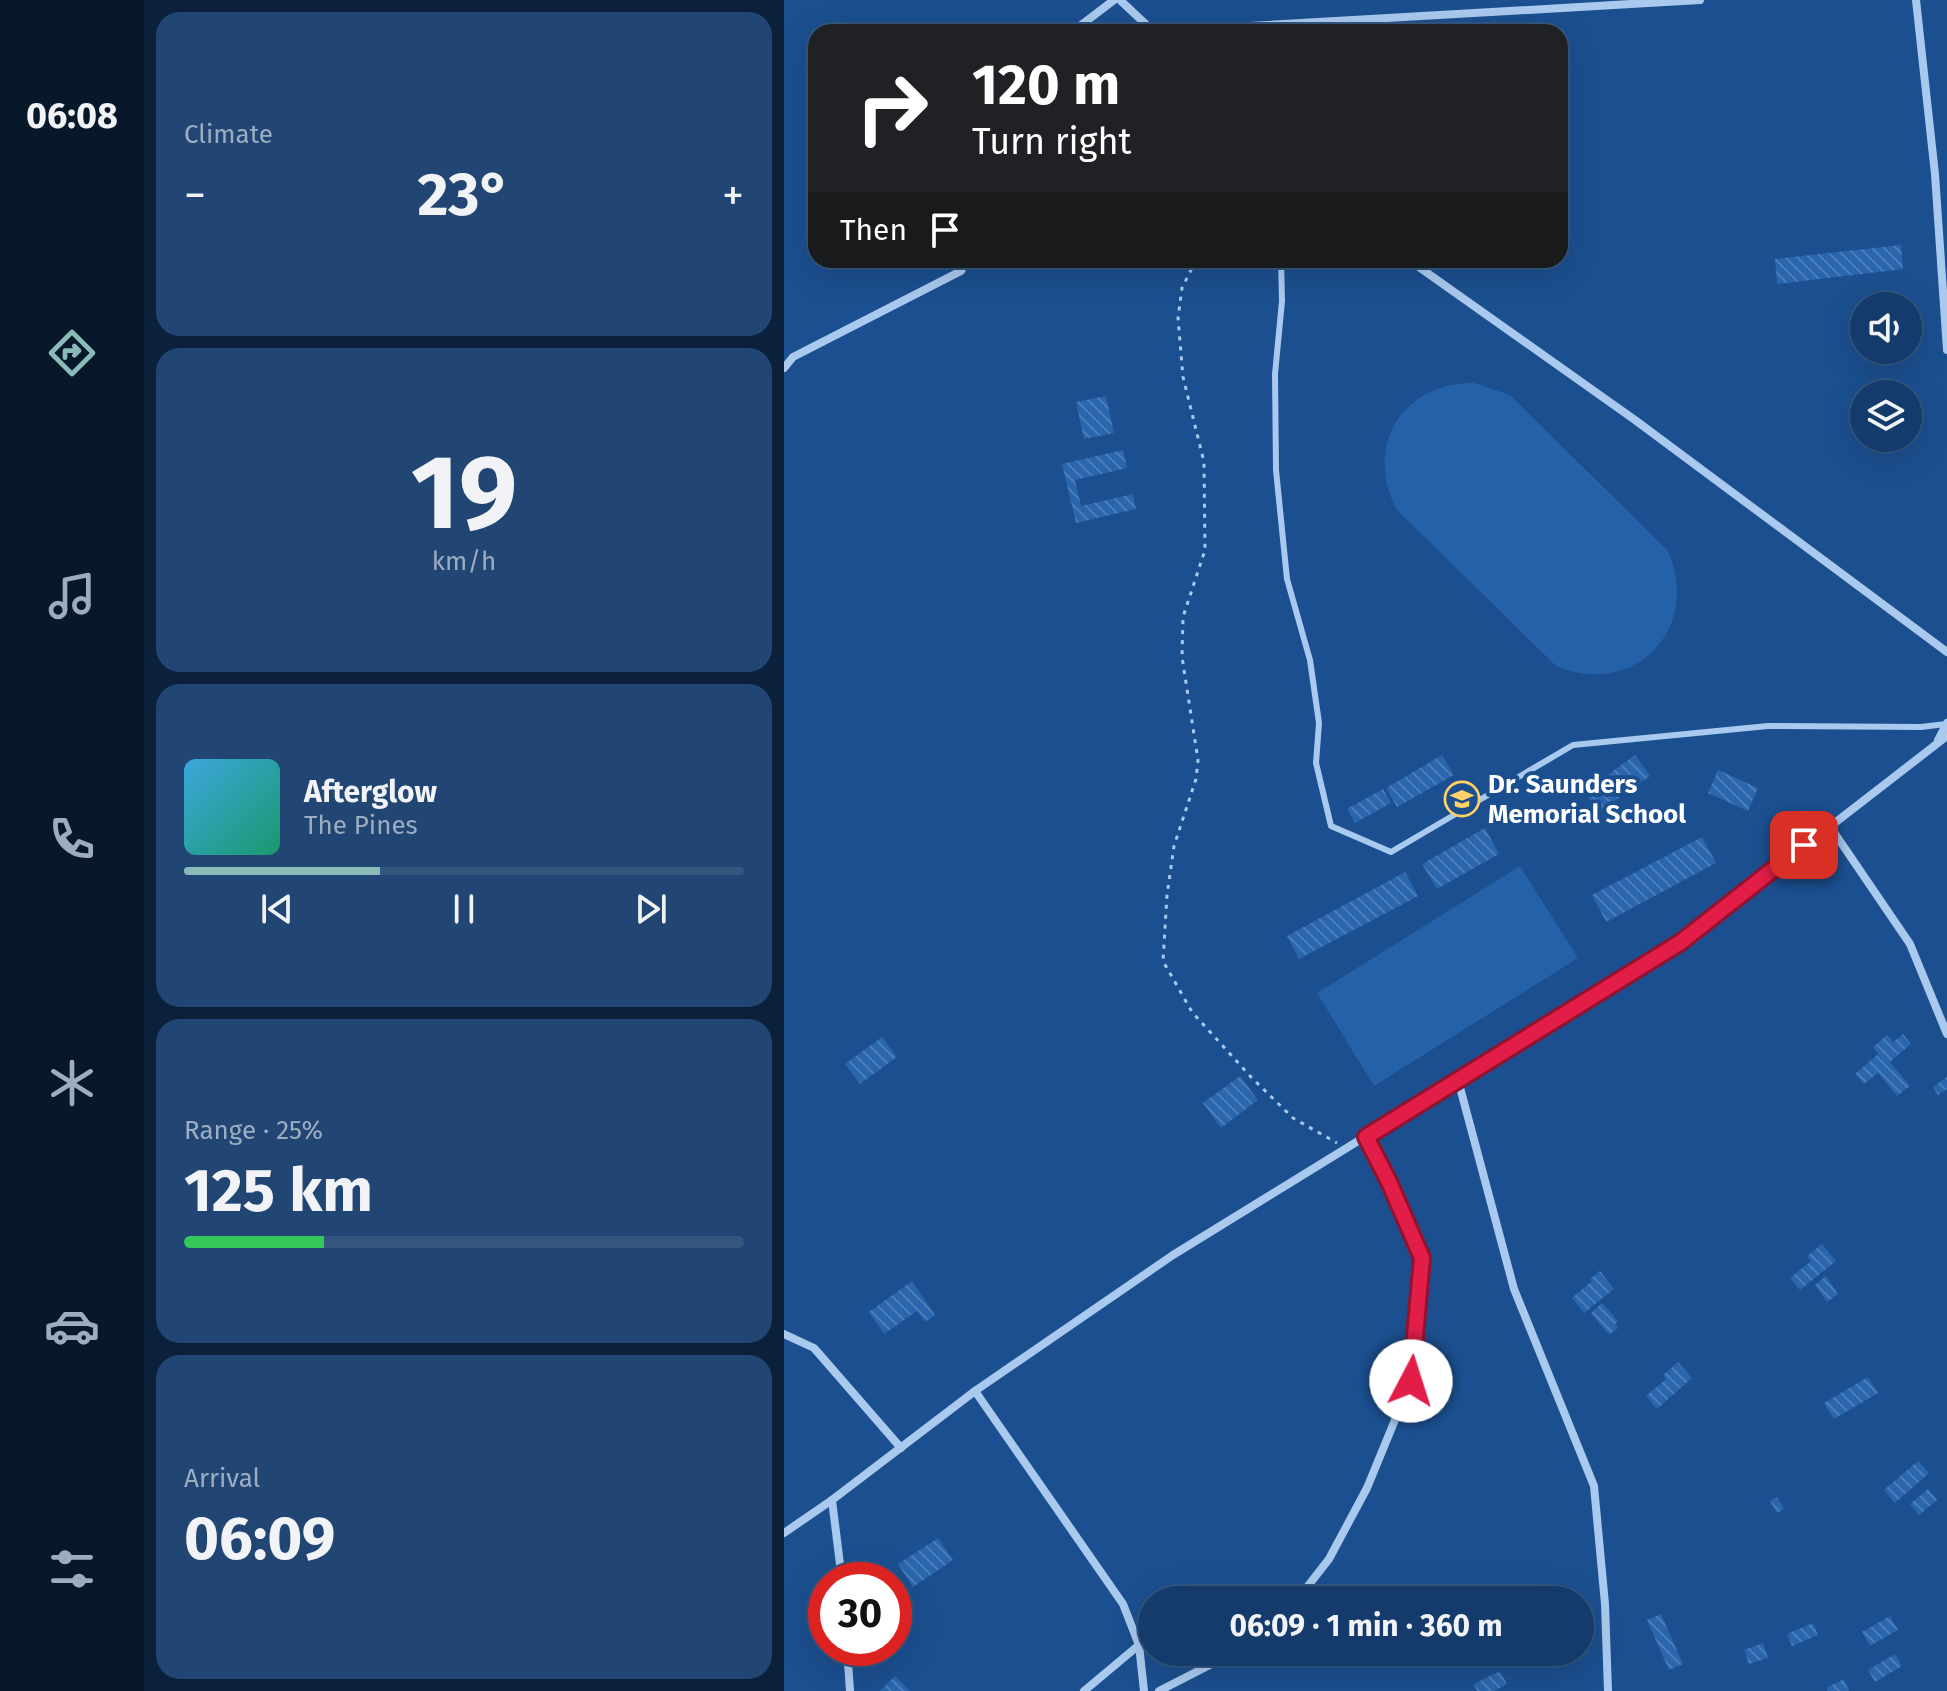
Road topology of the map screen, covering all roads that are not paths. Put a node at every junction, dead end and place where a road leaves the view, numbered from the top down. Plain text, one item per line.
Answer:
1 (1117, 0) edge
2 (1700, 0) edge
3 (1916, 0) edge
4 (1083, 24) edge
5 (1145, 24) edge
6 (1298, 24) edge
7 (962, 268) edge
8 (1281, 268) edge
9 (1420, 268) edge
10 (1947, 350) edge
11 (784, 368) edge
12 (1947, 652) edge
13 (1947, 723) edge
14 (1947, 736) edge
15 (1935, 744) junction
16 (1829, 825) junction
17 (1947, 1034) edge
18 (1458, 1080) junction
19 (1366, 1137) junction
20 (784, 1334) edge
21 (975, 1391) junction
22 (901, 1448) junction
23 (832, 1500) junction
24 (784, 1533) edge
25 (840, 1562) edge
26 (1308, 1586) edge
27 (1138, 1642) edge
28 (1138, 1646) edge
29 (848, 1666) edge
30 (1141, 1666) edge
31 (1208, 1666) edge
32 (850, 1691) edge
33 (1084, 1691) edge
34 (1144, 1691) edge
35 (1159, 1691) edge
36 (1608, 1691) edge

1 - 4 street
1 - 5 street
2 - 6 street
3 - 10 street
7 - 11 street
8 - 13 lane
9 - 12 street
13 - 15 street
14 - 15 street
15 - 16 street
16 - 17 street
16 - 18 street
18 - 19 street
18 - 36 street
19 - 21 street
19 - 26 street
20 - 22 street
21 - 22 street
21 - 27 street
22 - 23 street
23 - 24 street
23 - 25 street
28 - 33 street
29 - 32 street
30 - 34 street
31 - 35 street

